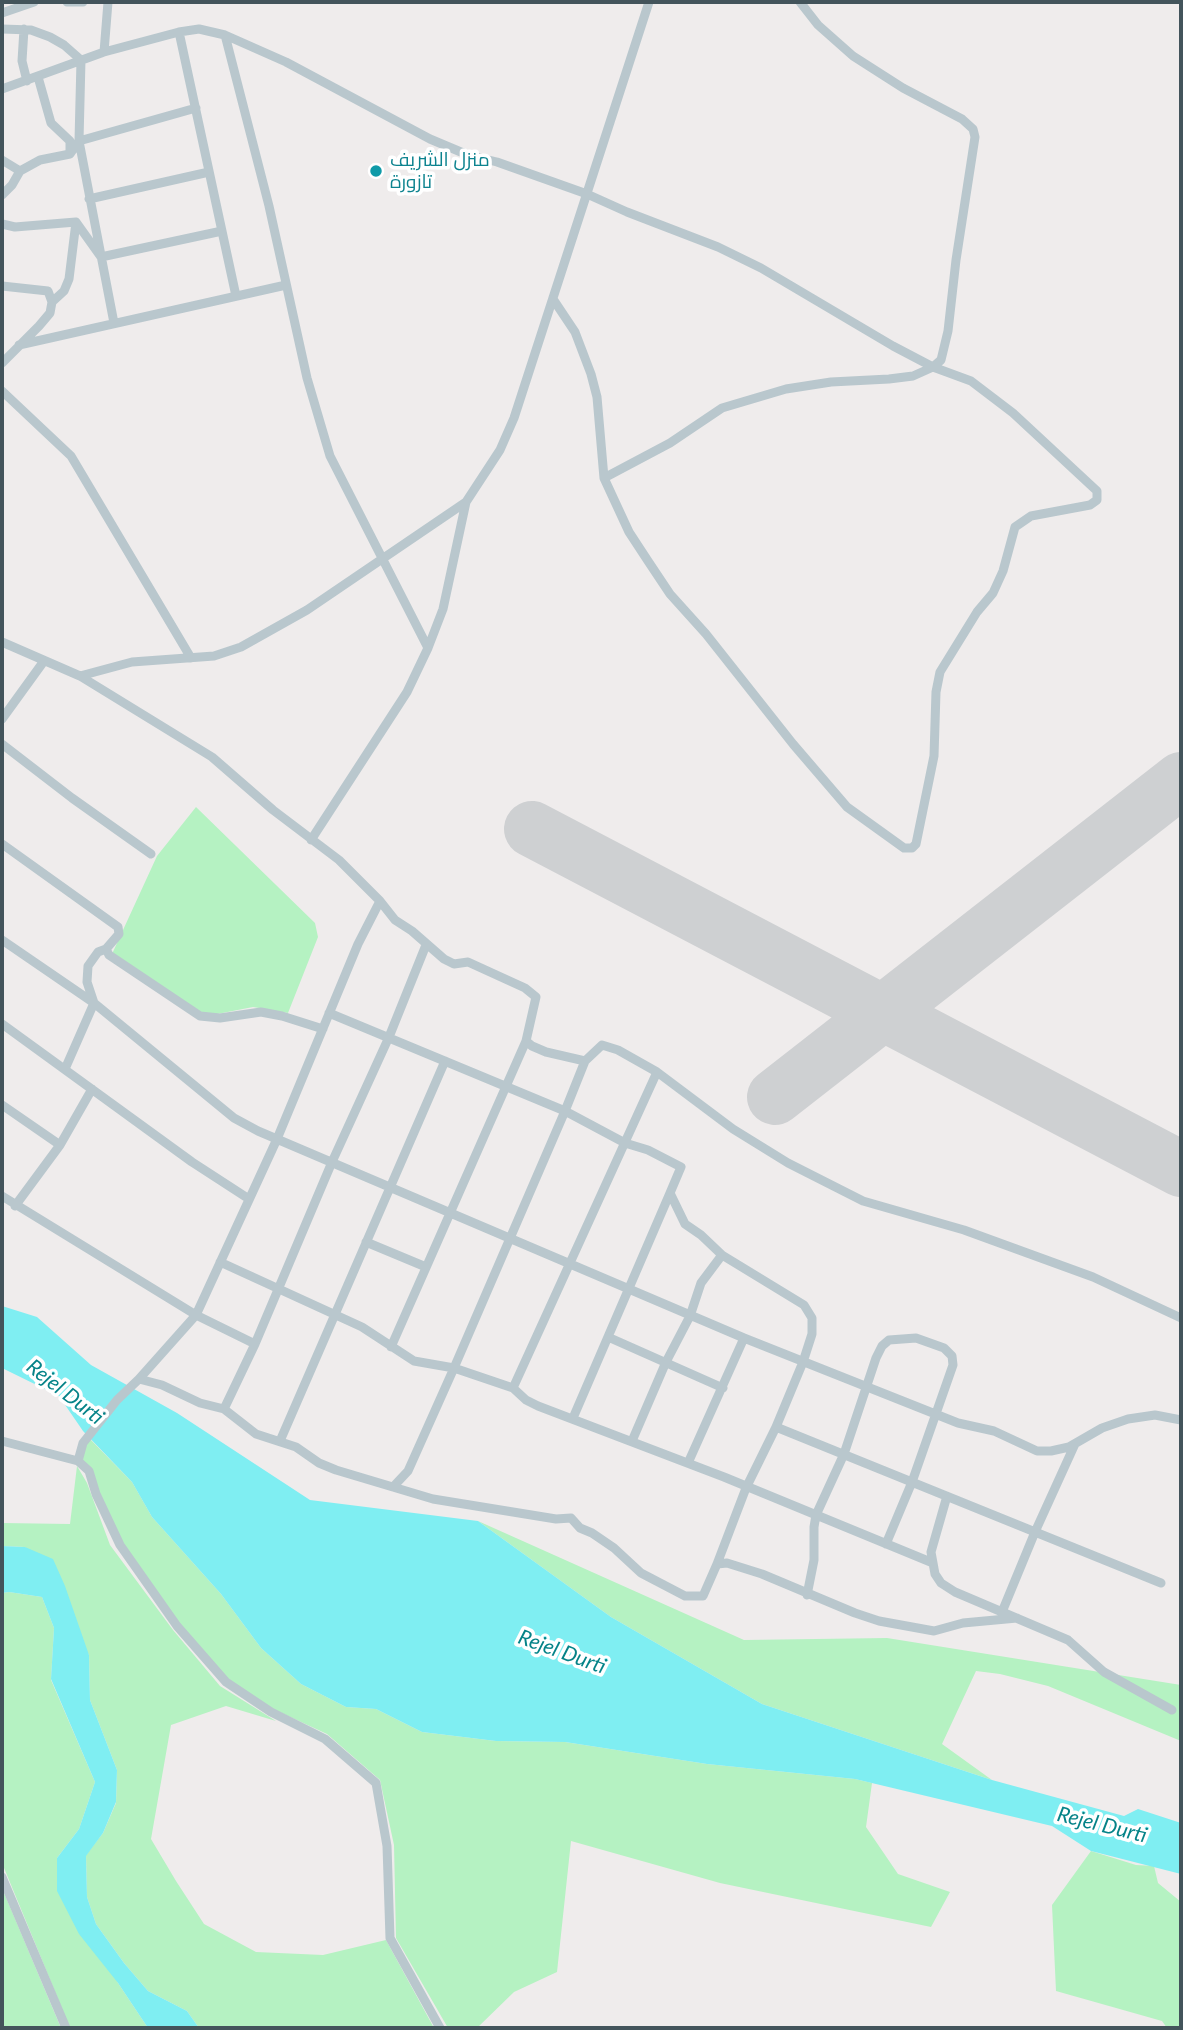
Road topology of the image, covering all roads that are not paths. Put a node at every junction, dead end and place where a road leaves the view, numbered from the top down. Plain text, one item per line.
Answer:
1 (34, 2) edge
2 (67, 2) edge
3 (83, 2) edge
4 (108, 2) edge
5 (649, 2) edge
6 (800, 2) edge
7 (5, 12) edge
8 (2, 29) edge
9 (23, 29) junction
10 (180, 32) junction
11 (225, 35) junction
12 (104, 52) junction
13 (81, 60) junction
14 (38, 76) junction
15 (27, 81) junction
16 (2, 89) edge
17 (196, 108) junction
18 (79, 141) junction
19 (70, 154) junction
20 (2, 160) edge
21 (20, 171) junction
22 (209, 172) junction
23 (587, 194) junction
24 (2, 195) edge
25 (89, 199) junction
26 (76, 222) junction
27 (2, 224) edge
28 (222, 231) junction
29 (101, 257) junction
30 (286, 285) junction
31 (2, 286) edge
32 (236, 296) junction
33 (553, 299) junction
34 (52, 302) junction
35 (114, 323) junction
36 (19, 345) junction
37 (2, 363) edge
38 (933, 367) junction
39 (2, 391) edge
40 (604, 478) junction
41 (466, 502) junction
42 (382, 560) junction
43 (2, 642) edge
44 (428, 648) junction
45 (191, 658) junction
46 (44, 661) junction
47 (80, 676) junction
48 (2, 719) edge
49 (2, 744) edge
50 (311, 840) junction
51 (2, 844) edge
52 (151, 854) dead end
53 (380, 901) junction
54 (2, 940) edge
55 (426, 945) junction
56 (106, 948) junction
57 (94, 1003) junction
58 (329, 1013) junction
59 (2, 1024) edge
60 (323, 1029) junction
61 (389, 1037) junction
62 (526, 1041) junction
63 (445, 1061) junction
64 (585, 1061) junction
65 (65, 1069) junction
66 (657, 1072) junction
67 (504, 1087) junction
68 (92, 1089) junction
69 (2, 1105) edge
70 (565, 1111) junction
71 (277, 1139) junction
72 (625, 1143) junction
73 (60, 1145) junction
74 (332, 1162) junction
75 (390, 1186) junction
76 (670, 1193) junction
77 (2, 1196) edge
78 (249, 1199) junction
79 (15, 1206) junction
80 (451, 1212) junction
81 (510, 1237) junction
82 (366, 1242) junction
83 (722, 1255) junction
84 (220, 1262) junction
85 (569, 1263) junction
86 (426, 1267) junction
87 (278, 1290) junction
88 (629, 1290) junction
89 (335, 1314) junction
90 (196, 1315) junction
91 (690, 1316) junction
92 (1181, 1318) edge
93 (608, 1336) junction
94 (744, 1338) junction
95 (255, 1344) junction
96 (391, 1347) junction
97 (666, 1362) junction
98 (803, 1362) junction
99 (454, 1368) junction
100 (139, 1379) junction
101 (866, 1387) junction
102 (513, 1388) junction
103 (723, 1388) junction
104 (224, 1409) junction
105 (937, 1415) junction
106 (572, 1418) junction
107 (1181, 1420) edge
108 (776, 1427) junction
109 (280, 1440) junction
110 (2, 1441) edge
111 (632, 1441) junction
112 (1076, 1443) junction
113 (844, 1454) junction
114 (78, 1461) junction
115 (688, 1463) junction
116 (912, 1482) junction
117 (393, 1487) junction
118 (746, 1488) junction
119 (947, 1496) junction
120 (816, 1515) junction
121 (1035, 1532) junction
122 (886, 1544) junction
123 (933, 1563) junction
124 (717, 1564) junction
125 (1161, 1583) dead end
126 (807, 1595) junction
127 (1002, 1612) junction
128 (1017, 1618) junction
129 (1172, 1710) dead end
130 (2, 1877) edge
131 (66, 2028) edge
132 (440, 2028) edge

1 - 7 street
2 - 3 street
4 - 12 street
5 - 23 street
6 - 38 street
7 - 8 street
8 - 9 street
9 - 13 street
9 - 15 street
10 - 11 street
10 - 12 street
10 - 17 street
11 - 23 street
11 - 30 street
12 - 13 street
13 - 14 street
13 - 18 street
14 - 15 street
14 - 19 street
15 - 16 street
17 - 18 street
17 - 22 street
18 - 19 street
18 - 25 street
19 - 21 street
20 - 21 street
21 - 24 street
22 - 25 street
22 - 28 street
23 - 33 street
23 - 38 street
25 - 29 street
26 - 27 street
26 - 29 street
26 - 34 street
28 - 29 street
28 - 32 street
29 - 35 street
30 - 32 street
30 - 42 street
31 - 34 street
32 - 35 street
33 - 40 street
33 - 41 street
34 - 36 street
35 - 36 street
36 - 37 street
38 - 40 street
38 - 40 street
39 - 45 street
41 - 42 street
41 - 44 street
42 - 44 street
42 - 45 street
43 - 46 street
44 - 50 street
45 - 47 street
46 - 47 street
46 - 48 street
47 - 50 street
49 - 52 street
50 - 53 street
51 - 56 street
53 - 55 street
53 - 58 street
54 - 57 street
55 - 61 street
55 - 62 street
56 - 57 street
56 - 60 street
57 - 65 street
57 - 71 street
58 - 60 street
58 - 61 street
59 - 65 street
60 - 71 street
61 - 63 street
61 - 74 street
62 - 64 street
62 - 67 street
63 - 67 street
63 - 75 street
64 - 66 street
64 - 70 street
65 - 68 street
66 - 72 street
66 - 92 street
67 - 70 street
67 - 80 street
68 - 73 street
68 - 78 street
69 - 73 street
70 - 72 street
70 - 81 street
71 - 74 street
71 - 78 street
72 - 76 street
72 - 85 street
73 - 79 street
74 - 75 street
74 - 87 street
75 - 80 street
75 - 82 street
76 - 83 street
76 - 88 street
77 - 79 street
78 - 84 street
79 - 90 street
80 - 81 street
80 - 86 street
81 - 85 street
81 - 99 street
82 - 86 street
82 - 89 street
83 - 91 street
83 - 98 street
84 - 87 street
84 - 90 street
85 - 88 street
85 - 102 street
86 - 96 street
87 - 89 street
87 - 95 street
88 - 91 street
88 - 93 street
89 - 96 street
89 - 109 street
90 - 95 street
90 - 100 street
91 - 94 street
91 - 97 street
93 - 97 street
93 - 106 street
94 - 98 street
94 - 103 street
95 - 104 street
96 - 99 street
97 - 103 street
97 - 111 street
98 - 101 street
98 - 108 street
99 - 102 street
99 - 117 street
100 - 104 street
100 - 114 street
101 - 105 street
101 - 105 street
101 - 113 street
102 - 106 street
103 - 115 street
104 - 109 street
105 - 112 street
105 - 116 street
106 - 111 street
107 - 112 street
108 - 113 street
108 - 118 street
109 - 117 street
110 - 114 street
111 - 115 street
112 - 121 street
113 - 116 street
113 - 120 street
114 - 132 street
115 - 118 street
116 - 119 street
116 - 122 street
117 - 124 street
118 - 120 street
118 - 124 street
119 - 121 street
119 - 123 street
120 - 122 street
120 - 126 street
121 - 125 street
121 - 127 street
122 - 123 street
123 - 127 street
124 - 126 street
126 - 128 street
127 - 128 street
128 - 129 street
130 - 131 street

